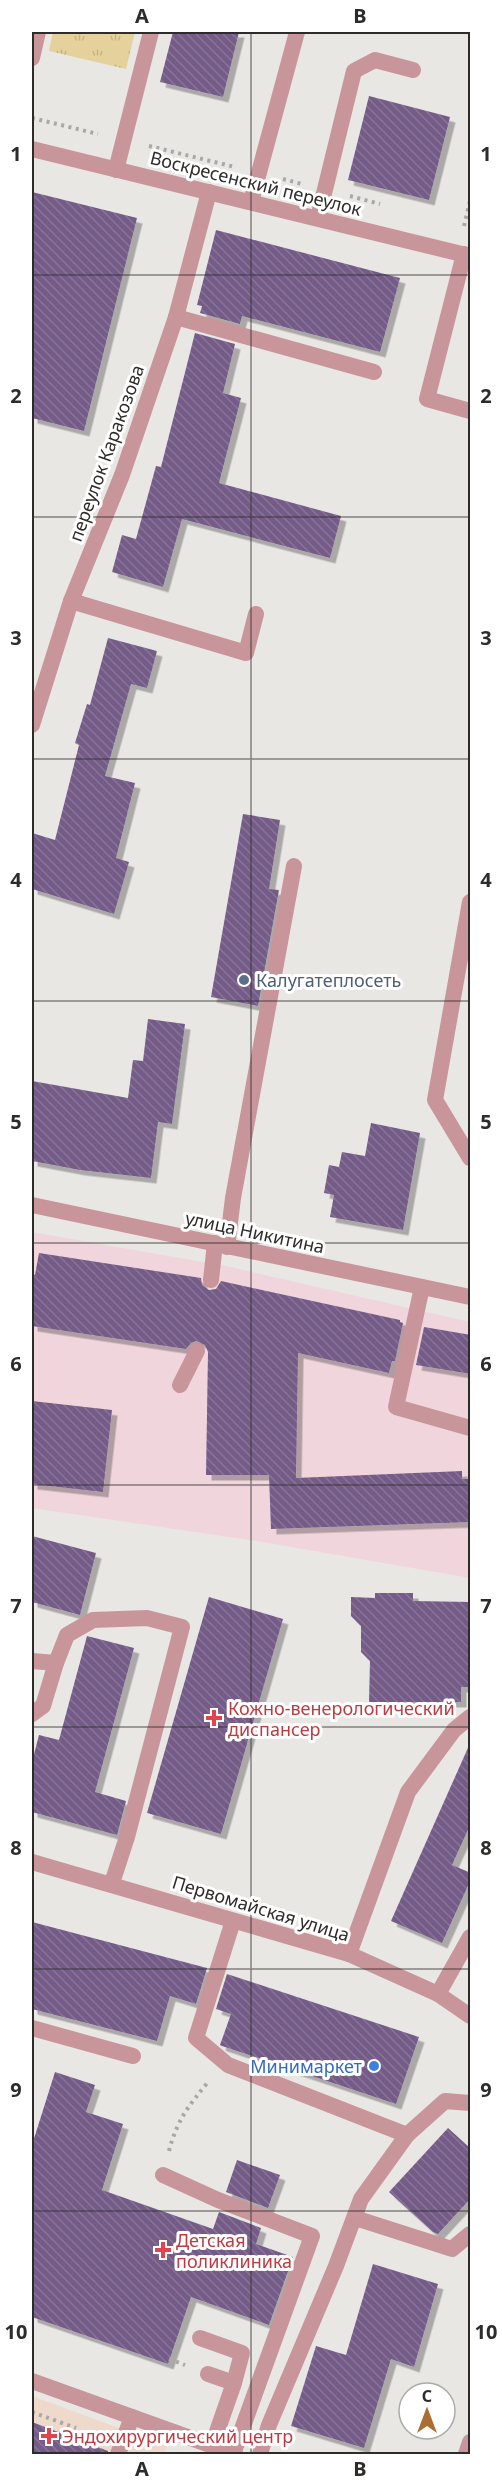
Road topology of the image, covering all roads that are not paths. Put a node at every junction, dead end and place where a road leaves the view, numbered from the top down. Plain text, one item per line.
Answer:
1 (38, 32) edge
2 (151, 32) edge
3 (297, 32) edge
4 (32, 58) edge
5 (413, 70) dead end
6 (32, 149) edge
7 (116, 170) junction
8 (208, 192) junction
9 (251, 202) junction
10 (318, 218) junction
11 (467, 255) edge
12 (176, 317) junction
13 (374, 372) dead end
14 (471, 411) edge
15 (71, 601) junction
16 (256, 614) dead end
17 (32, 725) edge
18 (294, 866) dead end
19 (471, 902) edge
20 (471, 1158) edge
21 (32, 1205) edge
22 (221, 1245) junction
23 (211, 1280) dead end
24 (422, 1287) junction
25 (471, 1297) edge
26 (197, 1351) dead end
27 (180, 1385) dead end
28 (471, 1428) edge
29 (32, 1662) edge
30 (56, 1663) junction
31 (32, 1714) edge
32 (471, 1718) edge
33 (32, 1862) edge
34 (112, 1883) junction
35 (233, 1921) junction
36 (471, 1937) edge
37 (348, 1954) junction
38 (438, 1994) junction
39 (471, 2016) edge
40 (32, 2028) edge
41 (133, 2056) dead end
42 (471, 2103) edge
43 (407, 2135) junction
44 (163, 2175) road end
45 (355, 2218) junction
46 (471, 2234) edge
47 (200, 2338) dead end
48 (208, 2374) dead end
49 (32, 2381) edge
50 (234, 2383) junction
51 (132, 2417) junction
52 (471, 2442) edge
53 (212, 2446) junction
54 (118, 2454) edge
55 (234, 2454) edge
56 (260, 2454) edge
57 (466, 2454) edge

1 - 4 street
2 - 7 street
3 - 9 street
5 - 10 street
6 - 7 street, Воскресенский переулок
7 - 8 street, Воскресенский переулок
8 - 9 street, Воскресенский переулок
8 - 12 street, переулок Каракозова
9 - 10 street, Воскресенский переулок
10 - 11 street, Воскресенский переулок
11 - 14 street
12 - 13 street
12 - 15 street, переулок Каракозова
15 - 16 street
15 - 17 street, переулок Каракозова
18 - 22 street
19 - 20 street
21 - 22 street, улица Никитина
22 - 23 street
22 - 24 street, улица Никитина
24 - 25 street, улица Никитина
24 - 28 street
26 - 27 street
29 - 30 street
30 - 31 street
30 - 34 street
32 - 37 street
33 - 34 street, Первомайская улица
34 - 35 street, Первомайская улица
35 - 37 street, Первомайская улица
35 - 43 street
36 - 38 street
37 - 38 street, Первомайская улица
38 - 39 street, Первомайская улица
40 - 41 street
42 - 43 street
43 - 45 street
44 - 55 street
45 - 46 street
45 - 56 street
47 - 50 street
48 - 50 street
49 - 51 street
50 - 53 street
51 - 53 street
51 - 54 street
52 - 57 street
53 - 55 street

